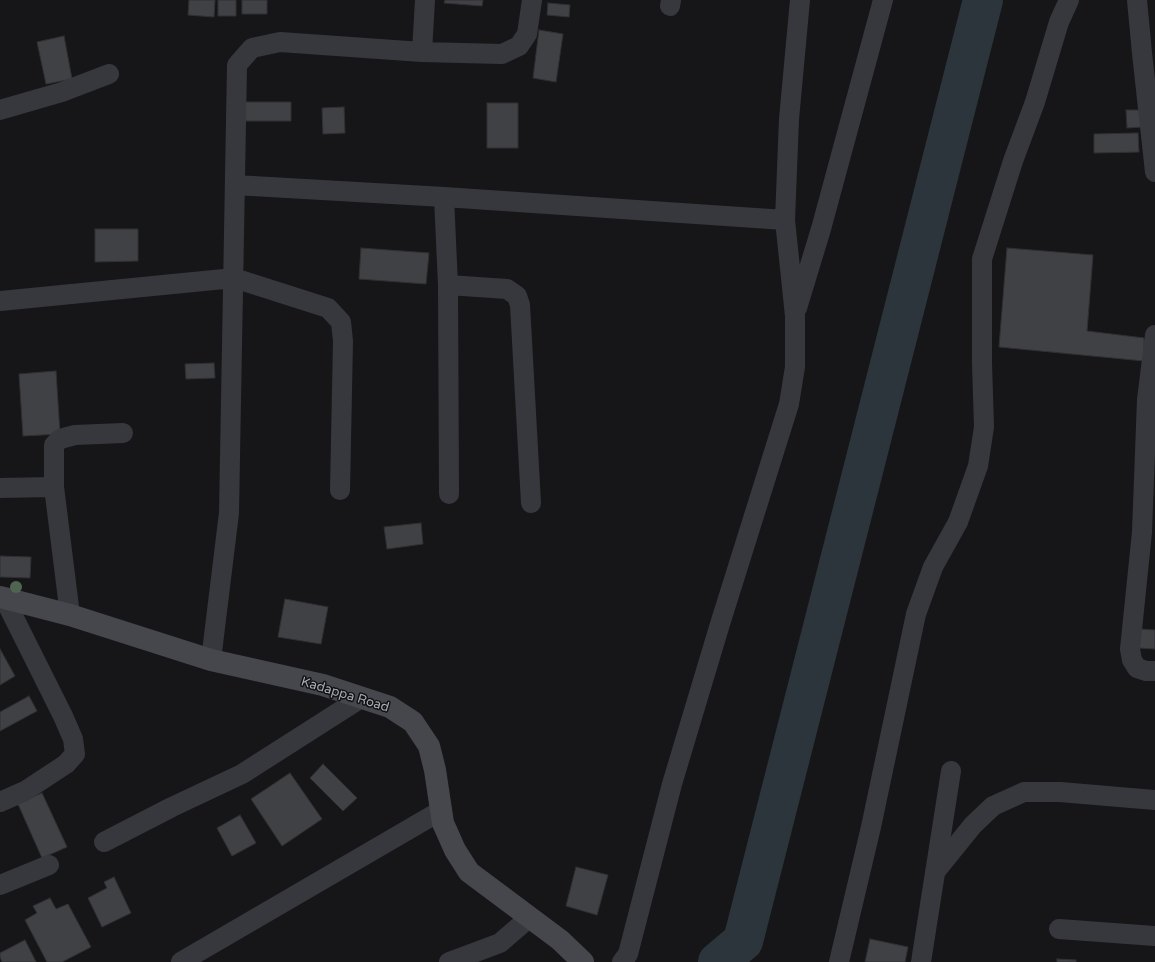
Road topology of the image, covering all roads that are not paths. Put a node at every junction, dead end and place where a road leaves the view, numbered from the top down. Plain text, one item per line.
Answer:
1 (425, 0) edge
2 (532, 0) edge
3 (800, 0) edge
4 (883, 0) edge
5 (1069, 0) edge
6 (1137, 0) edge
7 (422, 52) junction
8 (109, 74) dead end
9 (0, 110) edge
10 (1155, 172) edge
11 (235, 185) junction
12 (444, 197) junction
13 (785, 220) junction
14 (234, 278) junction
15 (448, 285) junction
16 (0, 301) edge
17 (795, 316) junction
18 (1155, 335) edge
19 (1151, 400) edge
20 (123, 433) dead end
21 (54, 487) junction
22 (0, 488) edge
23 (340, 490) dead end
24 (449, 494) dead end
25 (531, 503) dead end
26 (1148, 532) edge
27 (2, 598) edge
28 (70, 615) junction
29 (211, 660) junction
30 (1155, 671) edge
31 (361, 698) junction
32 (951, 771) dead end
33 (1155, 800) edge
34 (0, 802) edge
35 (442, 810) junction
36 (104, 842) dead end
37 (49, 865) dead end
38 (935, 872) junction
39 (0, 886) edge
40 (530, 918) junction
41 (1059, 929) dead end
42 (1155, 936) edge
43 (181, 962) edge
44 (449, 962) edge
45 (583, 962) edge
46 (622, 962) edge
47 (839, 962) edge
48 (921, 962) edge

1 - 7 street
2 - 7 street
3 - 13 street
4 - 17 street
5 - 47 street
6 - 10 street
7 - 11 street
8 - 9 street
11 - 12 street
11 - 14 street
12 - 13 street
12 - 15 street
13 - 17 street
14 - 16 street
14 - 23 street
14 - 29 street
15 - 24 street
15 - 25 street
17 - 46 street
18 - 19 street
19 - 26 street
20 - 21 street
21 - 22 street
21 - 28 street
26 - 30 street
27 - 28 main road, Kadappa Road
27 - 34 street
28 - 29 main road, Kadappa Road
29 - 31 main road, Kadappa Road
31 - 35 main road, Kadappa Road
31 - 36 street
32 - 38 street
33 - 38 street
35 - 40 main road, Kadappa Road
35 - 43 street
37 - 39 street
38 - 48 street
40 - 44 street
40 - 45 main road, Kadappa Road
41 - 42 street

